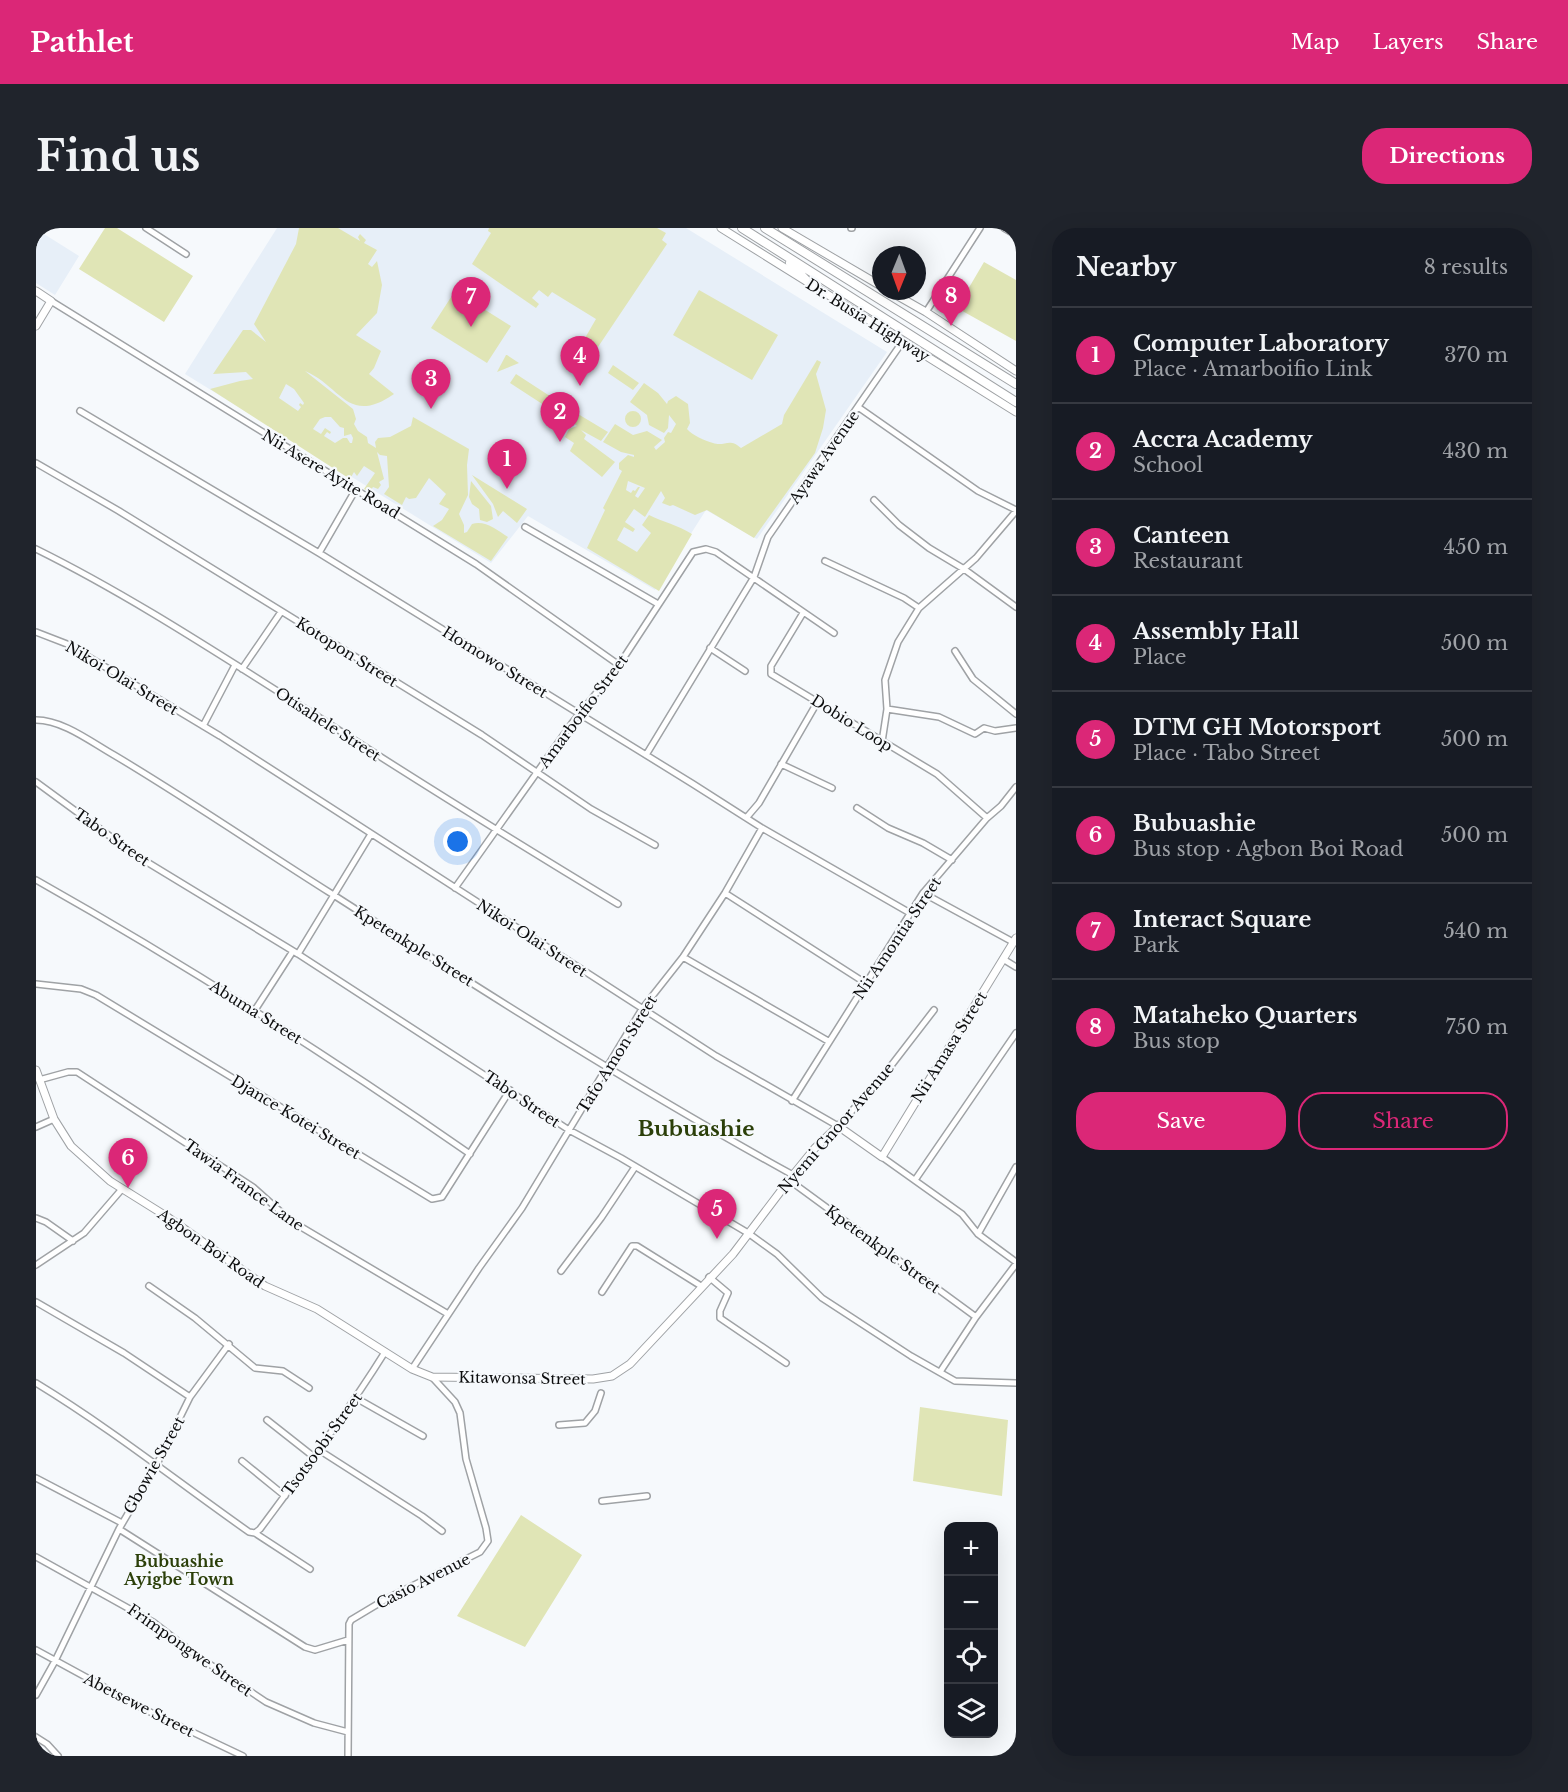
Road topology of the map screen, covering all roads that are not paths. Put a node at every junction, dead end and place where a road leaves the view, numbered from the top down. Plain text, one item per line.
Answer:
1 (146, 228) edge
2 (721, 228) edge
3 (741, 228) edge
4 (765, 228) edge
5 (782, 228) edge
6 (980, 228) edge
7 (1004, 228) edge
8 (1016, 235) edge
9 (780, 251) junction
10 (186, 254) dead end
11 (872, 281) edge
12 (811, 285) junction
13 (36, 291) edge
14 (905, 300) edge
15 (51, 301) junction
16 (926, 312) junction
17 (36, 326) edge
18 (903, 341) junction
19 (1016, 371) edge
20 (1016, 384) edge
21 (1016, 402) edge
22 (858, 407) junction
23 (80, 411) dead end
24 (1016, 412) edge
25 (36, 463) edge
26 (356, 489) junction
27 (874, 500) dead end
28 (1016, 511) edge
29 (525, 527) dead end
30 (36, 549) edge
31 (319, 553) junction
32 (825, 561) dead end
33 (964, 569) junction
34 (754, 577) junction
35 (658, 604) junction
36 (1016, 607) edge
37 (919, 608) junction
38 (281, 612) junction
39 (804, 613) junction
40 (36, 632) edge
41 (834, 633) dead end
42 (710, 648) junction
43 (956, 651) dead end
44 (235, 665) junction
45 (619, 665) junction
46 (242, 669) junction
47 (745, 671) dead end
48 (818, 701) junction
49 (887, 709) junction
50 (1016, 714) edge
51 (580, 715) junction
52 (36, 720) edge
53 (203, 726) junction
54 (1016, 728) edge
55 (882, 742) junction
56 (646, 754) junction
57 (781, 764) junction
58 (537, 772) junction
59 (36, 782) edge
60 (1016, 787) edge
61 (832, 788) dead end
62 (857, 808) dead end
63 (747, 817) junction
64 (987, 818) junction
65 (762, 828) junction
66 (495, 830) junction
67 (370, 834) junction
68 (655, 845) dead end
69 (952, 860) junction
70 (36, 880) edge
71 (455, 888) junction
72 (725, 893) junction
73 (923, 893) junction
74 (332, 895) junction
75 (618, 904) dead end
76 (910, 913) junction
77 (1015, 940) edge
78 (296, 952) junction
79 (683, 957) junction
80 (1003, 959) junction
81 (1016, 967) edge
82 (36, 984) edge
83 (867, 984) junction
84 (642, 1009) junction
85 (255, 1010) junction
86 (934, 1010) dead end
87 (1016, 1034) edge
88 (828, 1041) junction
89 (607, 1068) junction
90 (36, 1070) edge
91 (39, 1080) junction
92 (510, 1090) junction
93 (792, 1101) junction
94 (54, 1119) junction
95 (838, 1126) junction
96 (36, 1127) edge
97 (569, 1131) junction
98 (470, 1154) junction
99 (882, 1157) junction
100 (635, 1167) junction
101 (1016, 1167) edge
102 (791, 1177) junction
103 (915, 1180) junction
104 (122, 1189) junction
105 (36, 1218) edge
106 (748, 1233) junction
107 (978, 1234) junction
108 (73, 1241) junction
109 (1016, 1263) edge
110 (36, 1266) edge
111 (561, 1271) dead end
112 (709, 1277) junction
113 (149, 1286) dead end
114 (701, 1286) junction
115 (602, 1292) dead end
116 (36, 1302) edge
117 (448, 1314) junction
118 (976, 1317) junction
119 (228, 1344) junction
120 (385, 1352) junction
121 (786, 1363) dead end
122 (412, 1369) junction
123 (940, 1372) junction
124 (612, 1376) joint
125 (432, 1377) junction
126 (36, 1383) edge
127 (1016, 1383) edge
128 (309, 1388) dead end
129 (602, 1393) dead end
130 (190, 1397) junction
131 (356, 1398) junction
132 (267, 1420) dead end
133 (559, 1425) dead end
134 (423, 1436) dead end
135 (319, 1450) junction
136 (314, 1457) junction
137 (242, 1461) dead end
138 (157, 1464) junction
139 (36, 1478) edge
140 (285, 1496) junction
141 (647, 1496) dead end
142 (602, 1501) dead end
143 (122, 1523) junction
144 (119, 1529) junction
145 (442, 1531) dead end
146 (255, 1533) junction
147 (36, 1557) edge
148 (310, 1569) dead end
149 (91, 1586) junction
150 (348, 1640) junction
151 (36, 1650) edge
152 (54, 1661) junction
153 (36, 1695) edge
154 (348, 1732) junction
155 (36, 1737) edge
156 (58, 1756) edge
157 (243, 1756) edge
158 (348, 1756) edge

1 - 10 street
2 - 12 street, Dr. Busia Highway
3 - 9 highway, Dr. Busia Highway
4 - 20 highway, Dr. Busia Highway
5 - 11 street
6 - 16 street
7 - 8 street
9 - 12 highway
9 - 21 highway, Dr. Busia Highway
12 - 18 street, Dr. Busia Highway
13 - 15 street, Nii Asere Ayite Road
14 - 16 street
15 - 17 street
15 - 26 street, Nii Asere Ayite Road
16 - 19 street
18 - 22 street, Ayawa Avenue
18 - 24 street, Dr. Busia Highway
22 - 28 street
22 - 34 street, Ayawa Avenue
23 - 31 street, Homowo Street
25 - 38 street, Kotopon Street
26 - 31 street
26 - 45 street, Nii Asere Ayite Road
27 - 33 street
28 - 33 street
29 - 35 street
30 - 44 street, Otisahele Street
31 - 51 street, Homowo Street
32 - 37 street
33 - 36 street
33 - 37 street
34 - 35 street, Amarboifio Street
34 - 39 street
34 - 42 street, Ayawa Avenue
35 - 45 street, Amarboifio Street
37 - 49 street
38 - 46 street
38 - 58 street, Kotopon Street
39 - 41 street
39 - 48 street, Dobio Loop
40 - 53 street, Nikoi Olai Street
42 - 47 street
42 - 56 street, Ayawa Avenue
43 - 50 street
44 - 46 street, Otisahele Street
44 - 53 street
45 - 51 street, Amarboifio Street
46 - 66 street, Otisahele Street
48 - 55 street, Dobio Loop
48 - 57 street
49 - 54 street
49 - 55 street
51 - 56 street, Homowo Street
51 - 58 street, Amarboifio Street
52 - 74 street, Kpetenkple Street
53 - 67 street, Nikoi Olai Street
55 - 64 street, Dobio Loop
56 - 63 street, Homowo Street
57 - 61 street
57 - 63 street
58 - 66 street, Amarboifio Street
58 - 68 street, Kotopon Street
59 - 78 street, Tabo Street
60 - 64 street, Nii Amontia Street
62 - 69 street
63 - 65 street, Homowo Street
64 - 69 street, Nii Amontia Street
65 - 72 street, Tafo Amon Street
65 - 76 street, Homowo Street
66 - 71 street, Amarboifio Street
66 - 75 street, Otisahele Street
67 - 71 street, Nikoi Olai Street
67 - 74 street
69 - 73 street, Nii Amontia Street
70 - 85 street, Abuma Street
71 - 84 street, Nikoi Olai Street
72 - 79 street, Tafo Amon Street
72 - 83 street
73 - 76 street, Nii Amontia Street
73 - 77 street
74 - 78 street
74 - 89 street, Kpetenkple Street
76 - 83 street, Nii Amontia Street
77 - 80 street, Nii Amasa Street
78 - 85 street
78 - 92 street, Tabo Street
79 - 84 street, Tafo Amon Street
79 - 88 street
80 - 81 street
80 - 99 street, Nii Amasa Street
82 - 98 street, Djance Kotei Street
83 - 88 street, Nii Amontia Street
84 - 89 street, Tafo Amon Street
84 - 93 street, Nikoi Olai Street
85 - 98 street, Abuma Street
86 - 95 street, Nyemi Gnoor Avenue
87 - 103 street
88 - 93 street, Nii Amontia Street
89 - 97 street, Tafo Amon Street
89 - 102 street, Kpetenkple Street
90 - 91 street, Agbon Boi Road
91 - 94 street, Agbon Boi Road
91 - 117 street, Tawia France Lane
92 - 97 street, Tabo Street
92 - 98 street, Djance Kotei Street
93 - 95 street, Nikoi Olai Street
94 - 96 street
94 - 104 street, Agbon Boi Road
95 - 99 street, Nikoi Olai Street
95 - 102 street, Nyemi Gnoor Avenue
97 - 100 street, Tabo Street
97 - 117 street, Tafo Amon Street
99 - 103 street, Nikoi Olai Street
100 - 106 street, Tabo Street
100 - 111 street
101 - 107 street
102 - 106 street, Nyemi Gnoor Avenue
102 - 118 street, Kpetenkple Street
103 - 107 street, Nikoi Olai Street
104 - 108 street
104 - 120 street, Agbon Boi Road
105 - 108 street
106 - 112 street, Nyemi Gnoor Avenue
106 - 123 street, Tabo Street
107 - 109 street, Nikoi Olai Street
108 - 110 street
109 - 118 street
112 - 114 street, Nyemi Gnoor Avenue
112 - 121 street
113 - 119 street
114 - 115 street
114 - 124 street, Nyemi Gnoor Avenue
116 - 130 street
117 - 122 street, Tafo Amon Street
118 - 123 street
119 - 128 street
119 - 130 street, Gbowie Street
120 - 122 street, Agbon Boi Road
120 - 131 street, Tsotsoobi Street
122 - 125 street, Agbon Boi Road
123 - 127 street, Tabo Street
124 - 125 street, Kitawonsa Street
125 - 150 street, Casio Avenue
126 - 138 street
129 - 133 street
130 - 138 street, Gbowie Street
131 - 134 street
131 - 135 street, Tsotsoobi Street
132 - 136 street
135 - 136 street, Tsotsoobi Street
135 - 145 street
136 - 140 street, Tsotsoobi Street
137 - 140 street
138 - 143 street, Gbowie Street
138 - 146 street
139 - 143 street
140 - 146 street, Tsotsoobi Street
141 - 142 street
143 - 144 street, Gbowie Street
144 - 149 street, Gbowie Street
144 - 150 street
146 - 148 street
147 - 149 street, Frimpongwe Street
149 - 152 street, Gbowie Street
149 - 154 street, Frimpongwe Street
150 - 154 street, Casio Avenue
151 - 152 street, Abetsewe Street
152 - 153 street, Gbowie Street
152 - 157 street, Abetsewe Street
154 - 158 street, Casio Avenue
155 - 156 street

